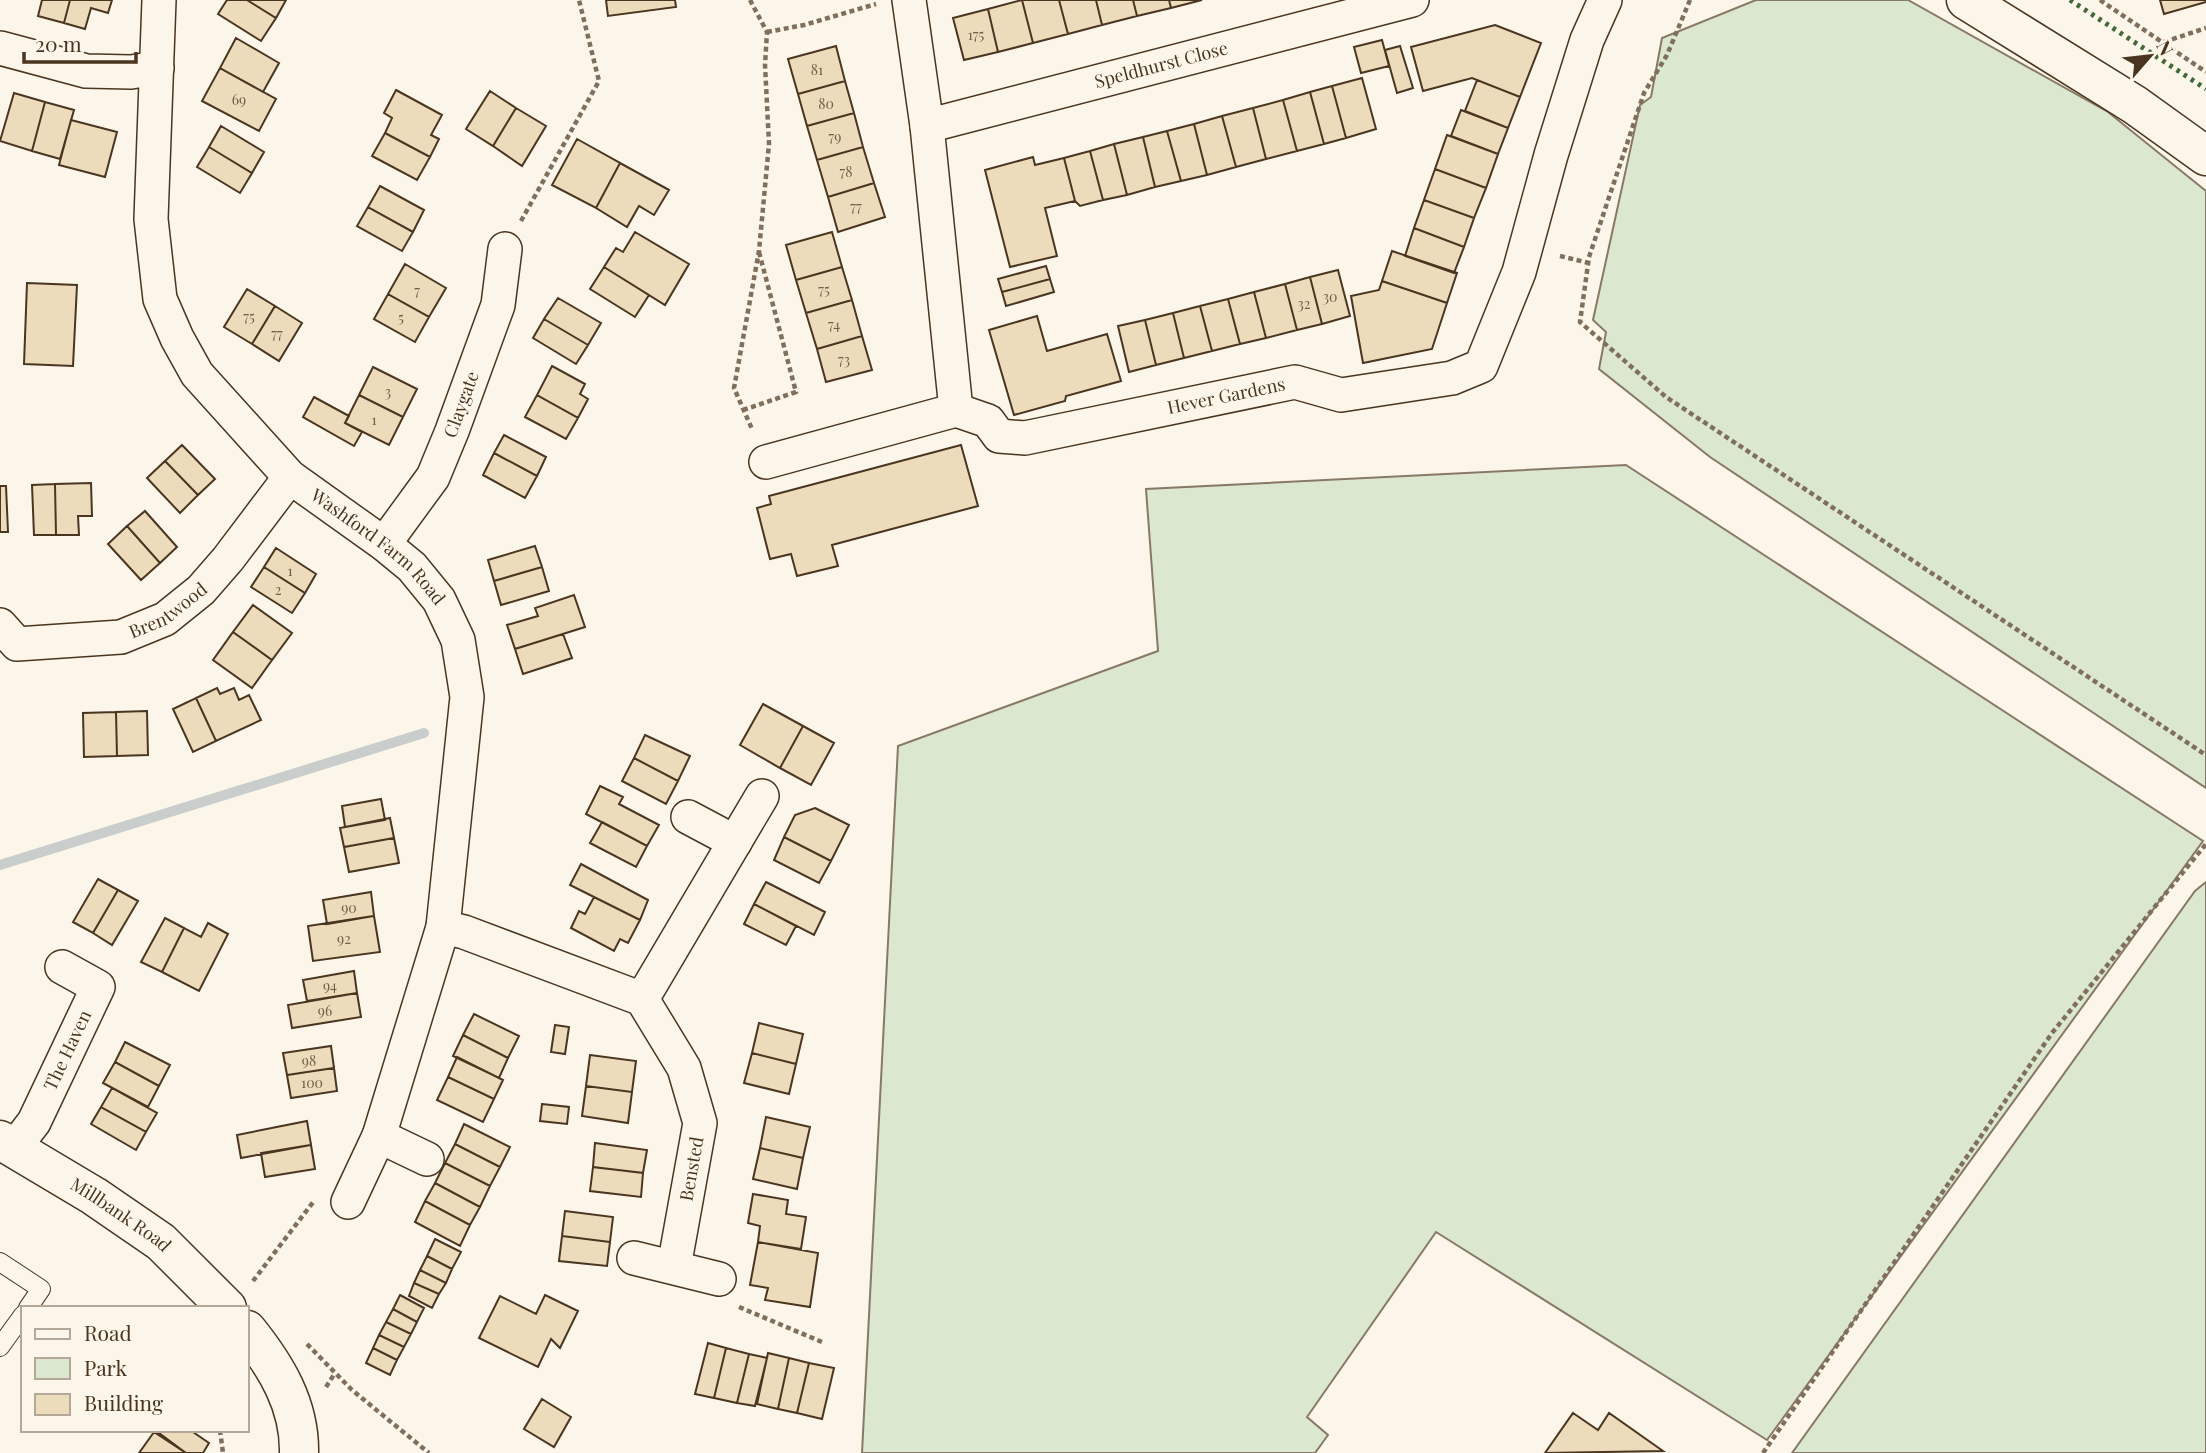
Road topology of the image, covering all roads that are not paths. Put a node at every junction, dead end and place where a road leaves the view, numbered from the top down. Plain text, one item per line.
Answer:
1 (159, 0) edge
2 (1605, 0) edge
3 (1401, 1) edge
4 (1964, 1) edge
5 (894, 2) edge
6 (0, 48) edge
7 (157, 68) junction
8 (926, 126) junction
9 (2206, 156) edge
10 (505, 249) road end
11 (956, 410) junction
12 (766, 462) road end
13 (290, 477) junction
14 (384, 544) junction
15 (0, 625) edge
16 (762, 796) dead end
17 (688, 817) dead end
18 (735, 842) junction
19 (443, 927) junction
20 (62, 967) dead end
21 (642, 999) junction
22 (379, 1136) junction
23 (7, 1144) edge
24 (427, 1159) dead end
25 (348, 1202) road end
26 (634, 1258) dead end
27 (0, 1262) edge
28 (674, 1267) junction
29 (719, 1279) dead end
30 (29, 1306) edge
31 (224, 1306) edge
32 (21, 1318) edge
33 (248, 1333) edge
34 (0, 1347) edge
35 (299, 1453) edge

1 - 7 street, Washford Farm Road
2 - 11 street, Hever Gardens
3 - 8 street, Speldhurst Close
4 - 9 street
5 - 8 street
6 - 7 street
7 - 13 street, Washford Farm Road
8 - 11 street
10 - 14 street, Claygate
11 - 12 street
13 - 14 street, Washford Farm Road
13 - 15 street, Brentwood
14 - 19 street, Washford Farm Road
16 - 18 street
17 - 18 street
18 - 21 street
19 - 21 street
19 - 22 street, Washford Farm Road
20 - 23 street, The Haven
21 - 28 street, Bensted
22 - 24 street
22 - 25 street, Washford Farm Road
23 - 31 street, Millbank Road
26 - 28 street
27 - 30 lane
28 - 29 street
32 - 34 lane
33 - 35 street, Millbank Road

